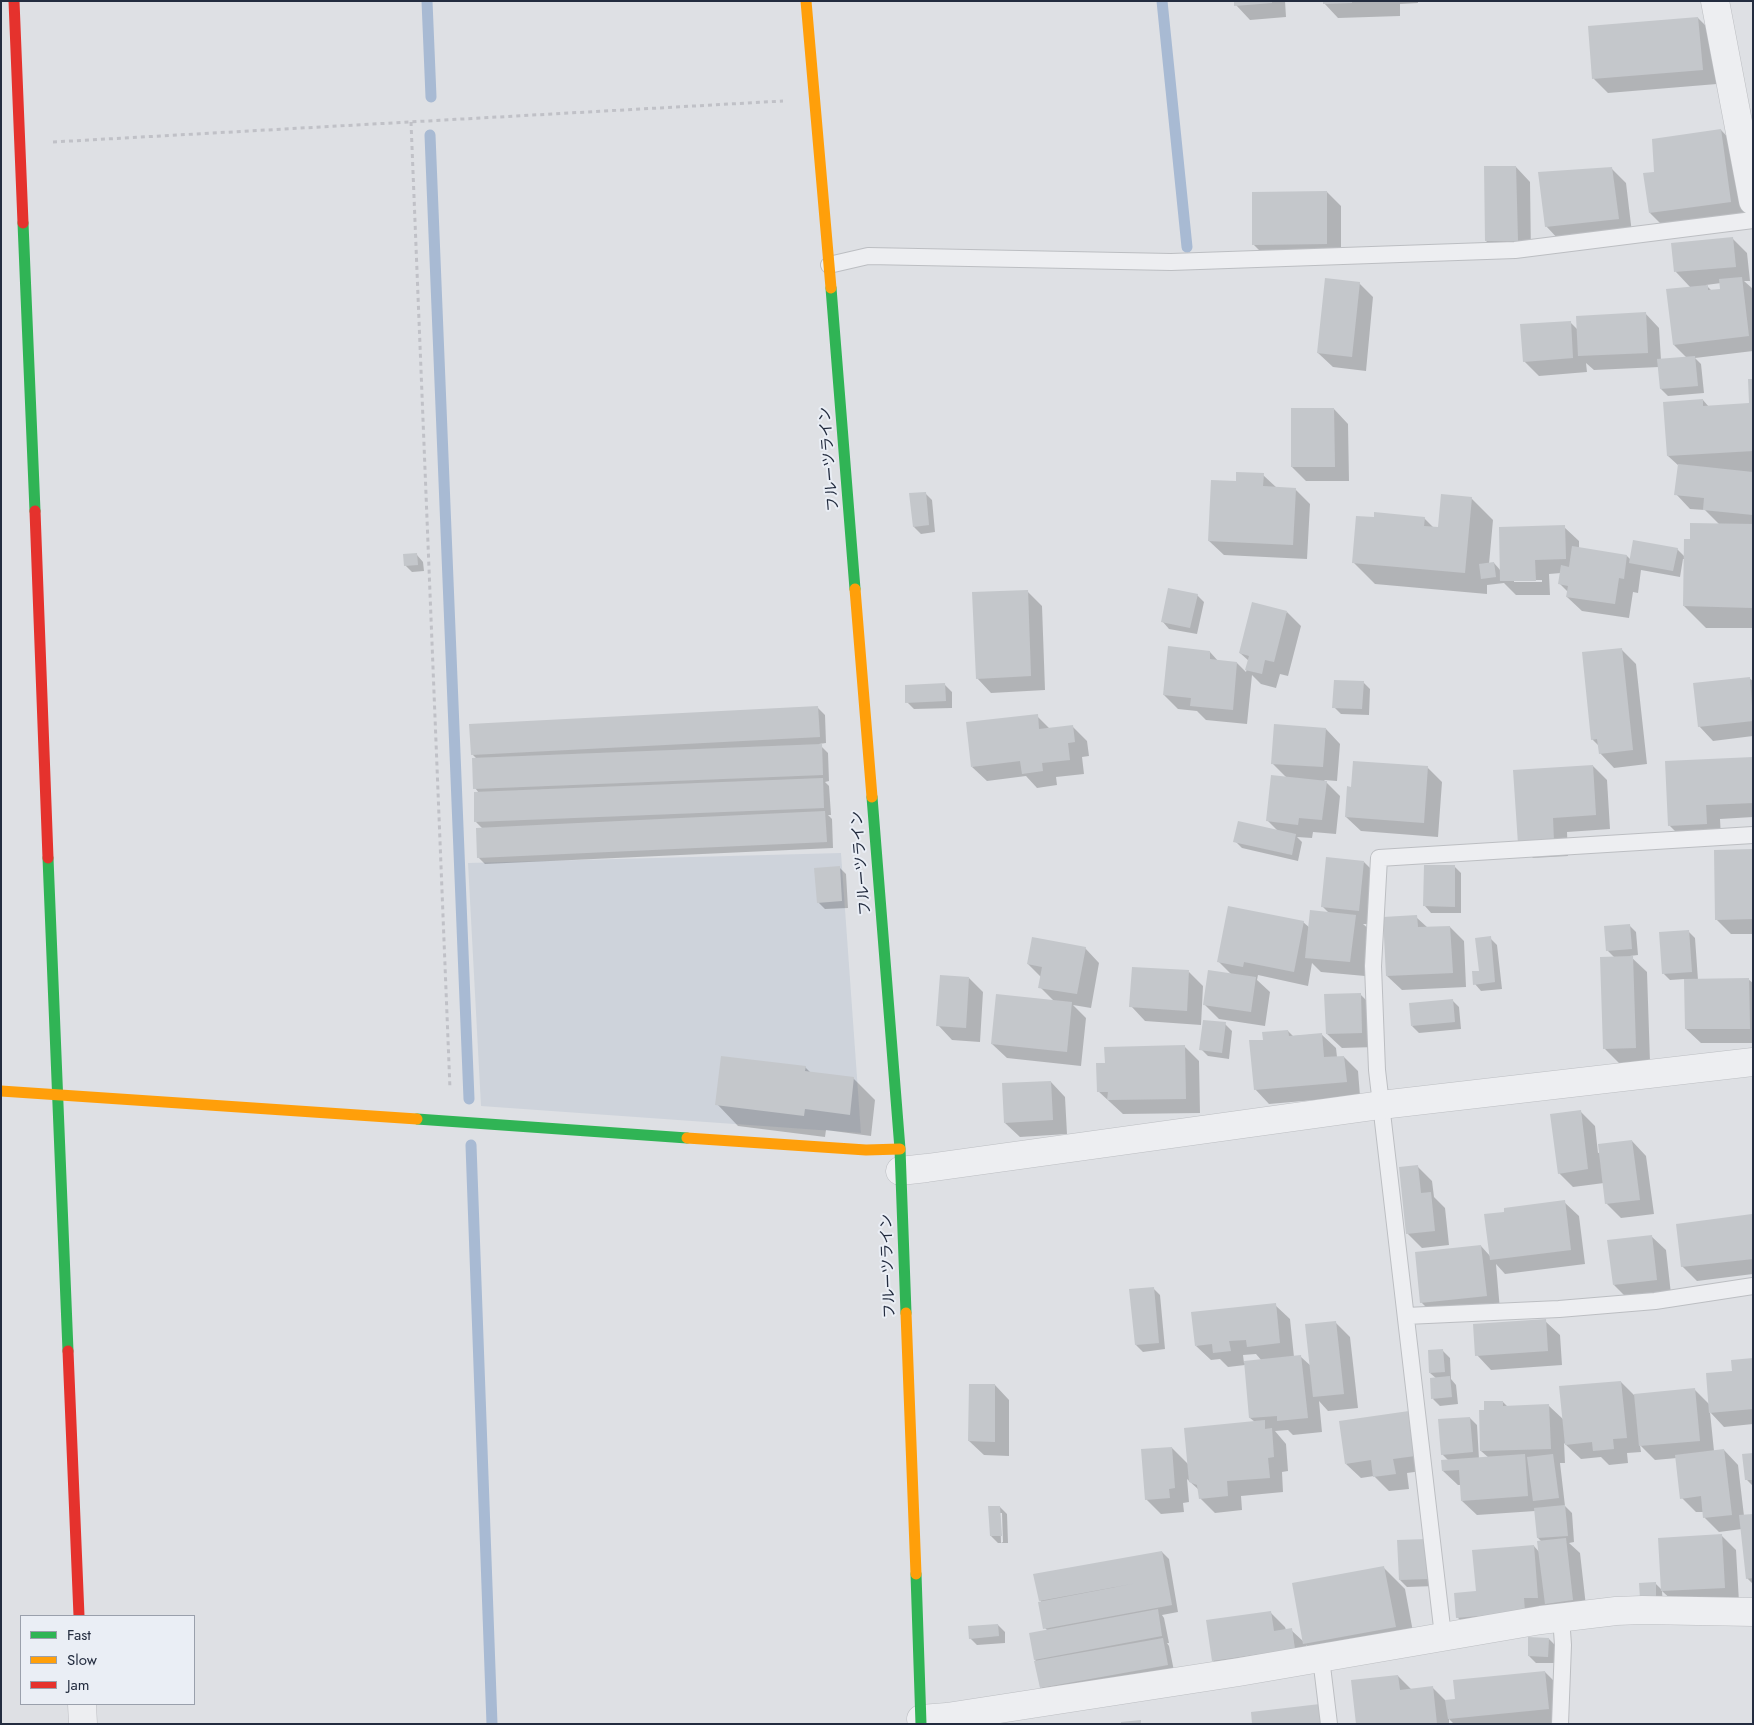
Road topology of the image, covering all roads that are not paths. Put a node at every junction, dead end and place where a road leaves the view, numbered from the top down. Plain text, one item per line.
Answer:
1 (14, 1) edge
2 (806, 1) edge
3 (1715, 1) edge
4 (1753, 201) edge
5 (1753, 220) edge
6 (829, 265) junction
7 (1753, 835) edge
8 (1753, 1062) edge
9 (1, 1091) edge
10 (59, 1095) junction
11 (1381, 1105) junction
12 (900, 1160) junction
13 (1753, 1286) edge
14 (1406, 1316) junction
15 (1753, 1612) edge
16 (79, 1615) edge
17 (1561, 1617) junction
18 (1443, 1636) junction
19 (1320, 1658) junction
20 (82, 1705) edge
21 (921, 1721) edge
22 (83, 1724) edge
23 (1329, 1724) edge
24 (1560, 1724) edge

1 - 10 street
2 - 6 street, フルーツライン
3 - 4 street
5 - 6 lane
6 - 12 street, フルーツライン
7 - 11 lane
8 - 11 street
9 - 10 street
10 - 12 street
10 - 16 street
11 - 12 street
11 - 14 lane
12 - 21 street, フルーツライン
13 - 14 lane
14 - 18 lane
15 - 17 street
17 - 18 street
17 - 24 lane
18 - 19 street
19 - 21 street
19 - 23 lane
20 - 22 street

